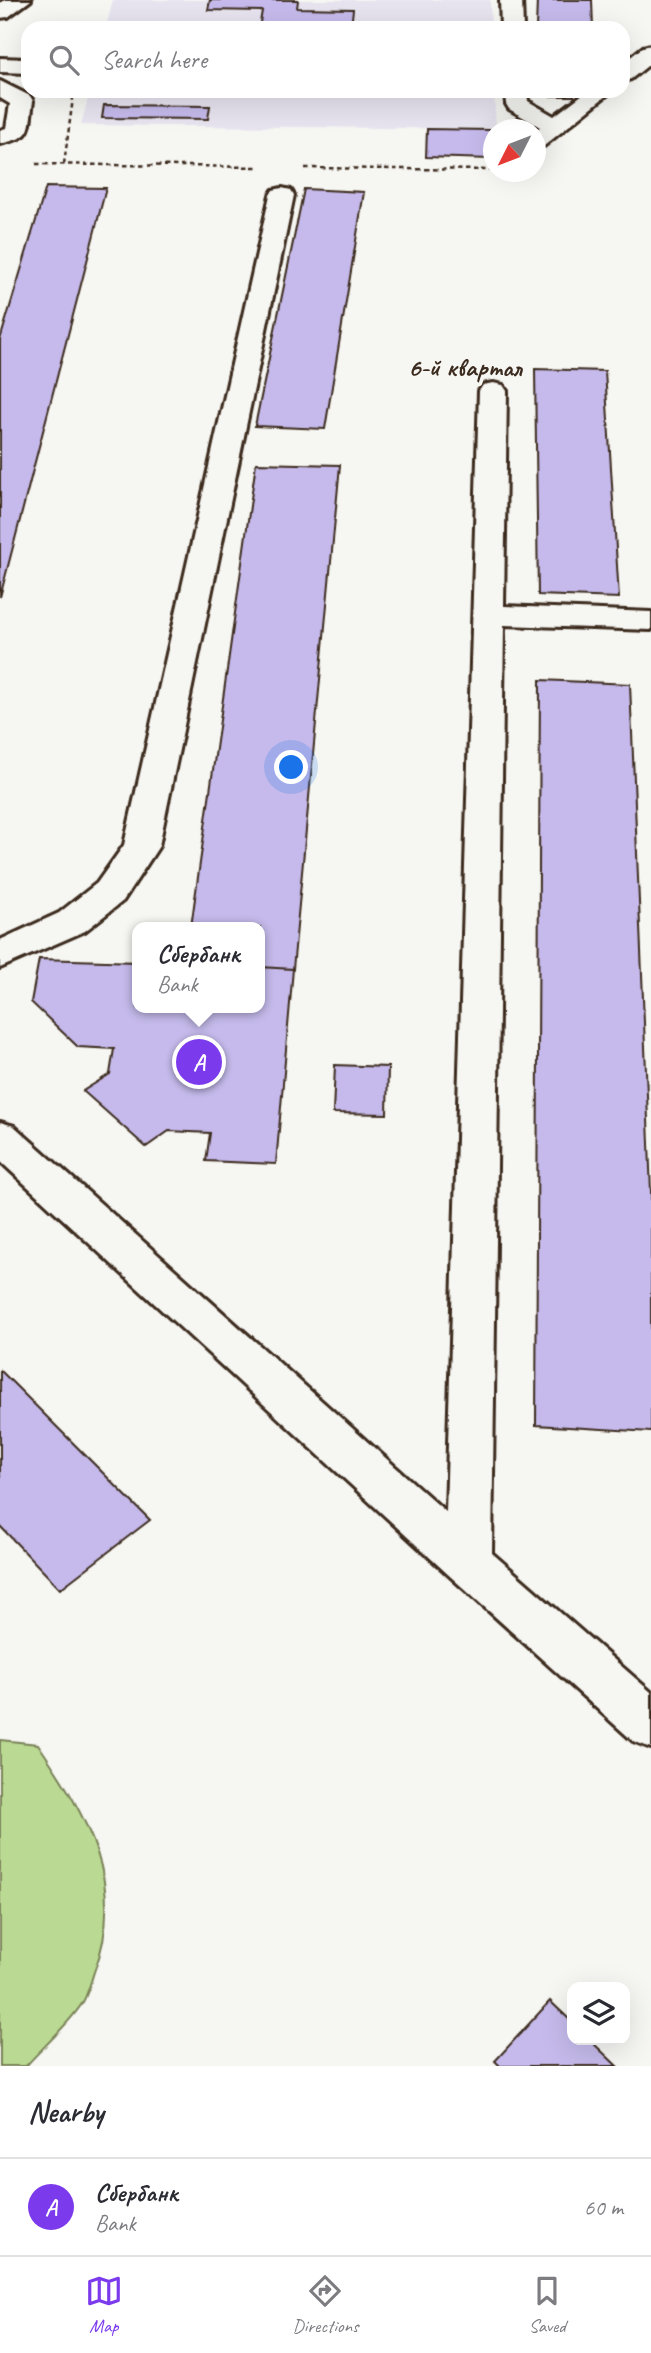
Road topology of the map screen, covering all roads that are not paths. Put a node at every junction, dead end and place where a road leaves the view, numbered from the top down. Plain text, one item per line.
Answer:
1 (20, 0) edge
2 (511, 0) edge
3 (0, 12) edge
4 (512, 21) edge
5 (651, 52) edge
6 (0, 65) edge
7 (21, 66) edge
8 (630, 68) edge
9 (0, 88) edge
10 (517, 98) edge
11 (592, 98) edge
12 (555, 126) junction
13 (546, 133) edge
14 (0, 137) edge
15 (282, 176) road end
16 (493, 391) dead end
17 (489, 615) junction
18 (651, 621) edge
19 (0, 955) edge
20 (0, 1137) edge
21 (468, 1562) junction
22 (651, 1724) edge

1 - 3 street
2 - 4 street
5 - 8 street
6 - 7 street
9 - 14 street
10 - 12 street
11 - 12 street
12 - 13 street
15 - 19 street
16 - 17 street
17 - 18 street
17 - 21 street
20 - 21 street
21 - 22 street

